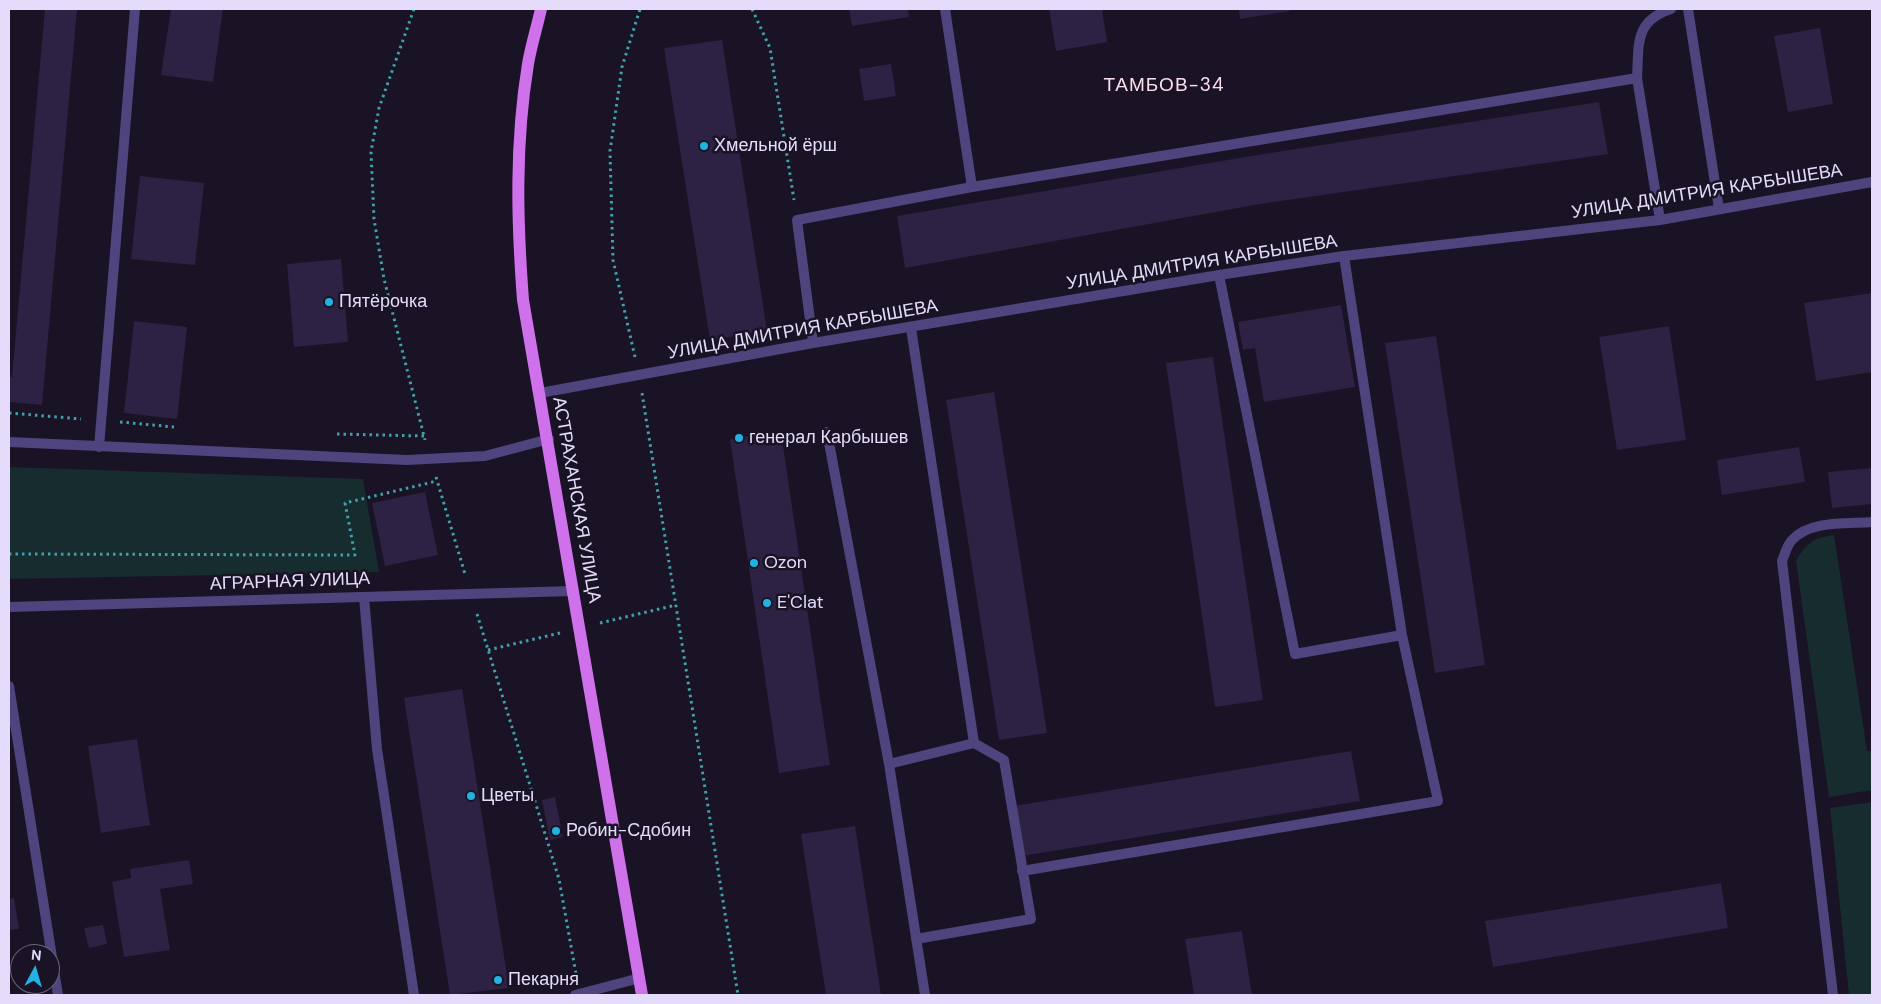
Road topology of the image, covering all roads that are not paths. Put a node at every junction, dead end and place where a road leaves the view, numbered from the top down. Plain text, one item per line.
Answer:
1 (135, 9) edge
2 (541, 9) edge
3 (944, 9) edge
4 (1671, 9) edge
5 (1688, 9) edge
6 (1637, 78) junction
7 (1872, 182) edge
8 (972, 187) junction
9 (1719, 209) junction
10 (1660, 220) junction
11 (1344, 256) junction
12 (1219, 276) junction
13 (911, 328) junction
14 (813, 343) junction
15 (540, 393) junction
16 (827, 432) dead end
17 (549, 439) junction
18 (9, 442) edge
19 (99, 447) junction
20 (1872, 522) edge
21 (573, 591) junction
22 (364, 597) junction
23 (9, 607) edge
24 (1402, 635) junction
25 (9, 686) edge
26 (974, 743) junction
27 (889, 764) junction
28 (1022, 871) junction
29 (916, 939) junction
30 (640, 978) junction
31 (58, 995) edge
32 (414, 995) edge
33 (578, 995) edge
34 (642, 995) edge
35 (925, 995) edge
36 (1833, 995) edge

1 - 19 street
2 - 15 main road, АСТРАХАНСКАЯ УЛИЦА
3 - 8 street
4 - 6 street
5 - 9 street
6 - 8 street
6 - 10 street
7 - 9 street, УЛИЦА ДМИТРИЯ КАРБЫШЕВА
8 - 14 street
9 - 10 street, УЛИЦА ДМИТРИЯ КАРБЫШЕВА
10 - 11 street, УЛИЦА ДМИТРИЯ КАРБЫШЕВА
11 - 12 street, УЛИЦА ДМИТРИЯ КАРБЫШЕВА
11 - 24 street
12 - 13 street, УЛИЦА ДМИТРИЯ КАРБЫШЕВА
12 - 24 street
13 - 14 street, УЛИЦА ДМИТРИЯ КАРБЫШЕВА
13 - 26 street
14 - 15 street, УЛИЦА ДМИТРИЯ КАРБЫШЕВА
15 - 17 main road, АСТРАХАНСКАЯ УЛИЦА
16 - 27 street
17 - 19 street
17 - 21 main road, АСТРАХАНСКАЯ УЛИЦА
18 - 19 street
20 - 36 street
21 - 22 street, АГРАРНАЯ УЛИЦА
21 - 30 main road, АСТРАХАНСКАЯ УЛИЦА
22 - 23 street, АГРАРНАЯ УЛИЦА
22 - 32 street
24 - 28 street
25 - 31 street
26 - 27 street
26 - 28 street
27 - 29 street
28 - 29 street
29 - 35 street
30 - 33 street
30 - 34 main road, АСТРАХАНСКАЯ УЛИЦА

